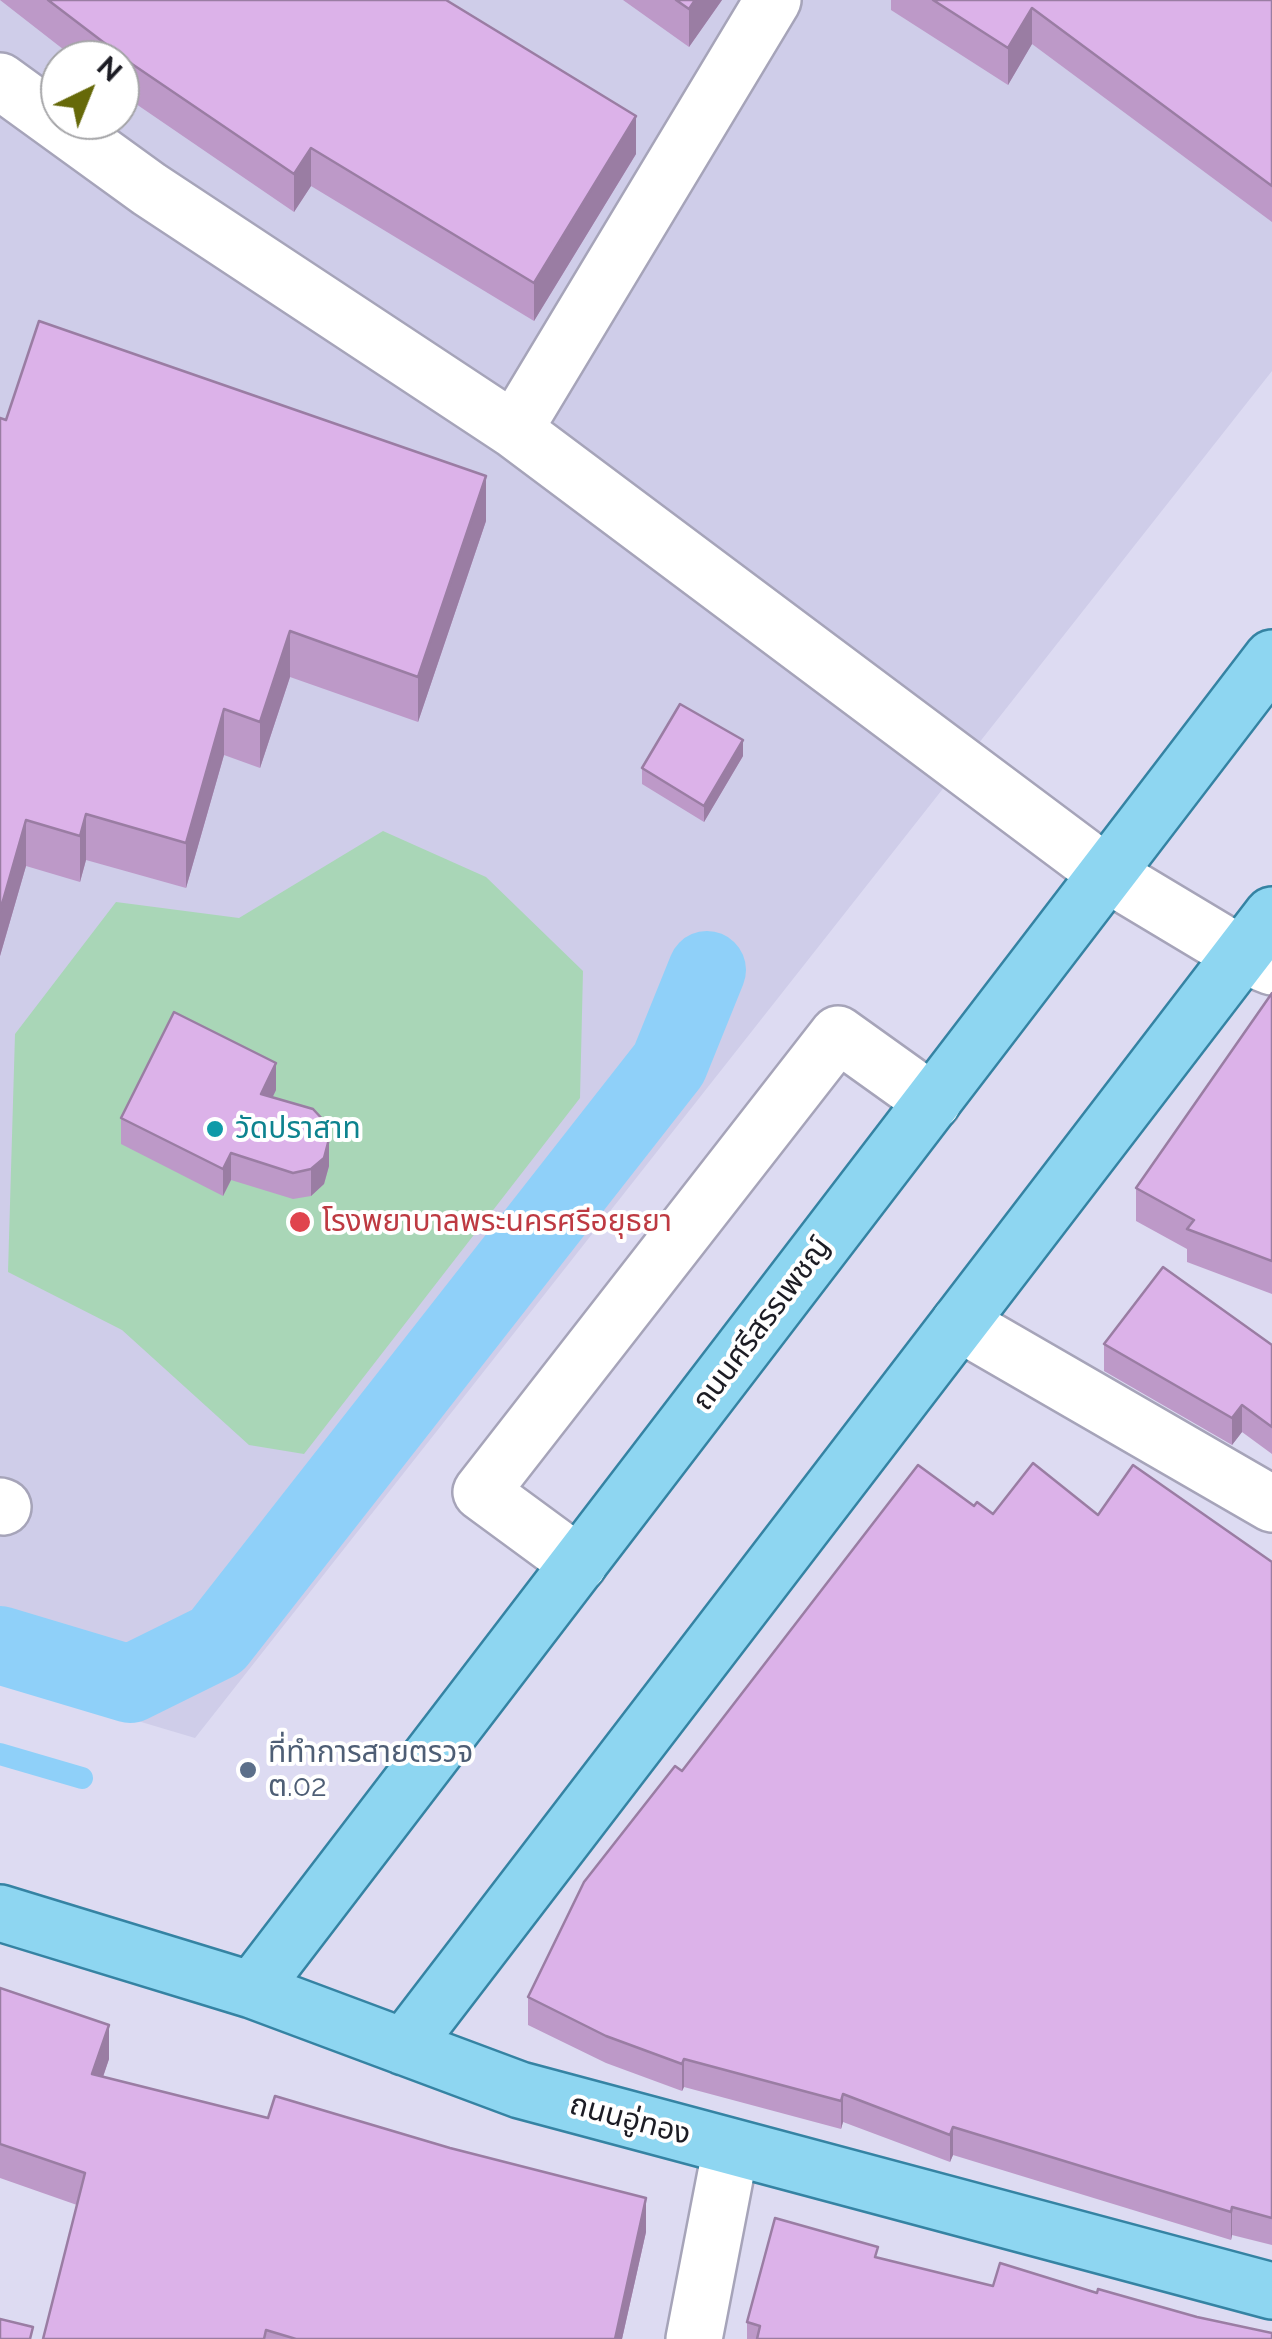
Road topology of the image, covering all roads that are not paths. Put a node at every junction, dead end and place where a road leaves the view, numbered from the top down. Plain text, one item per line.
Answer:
1 (773, 0) edge
2 (0, 82) edge
3 (514, 430) junction
4 (1272, 658) edge
5 (1106, 874) junction
6 (1262, 946) edge
7 (933, 1102) junction
8 (959, 1323) junction
9 (1272, 1504) edge
10 (578, 1564) junction
11 (0, 1912) edge
12 (252, 1990) junction
13 (404, 2047) junction
14 (731, 2147) junction
15 (1272, 2291) edge
16 (694, 2339) edge

1 - 3 street
2 - 3 street
3 - 5 street
4 - 5 main road, ถนนศรีสรรเพชญ์
5 - 6 street
5 - 7 main road, ถนนศรีสรรเพชญ์
6 - 8 main road
7 - 10 main road, ถนนศรีสรรเพชญ์
7 - 10 street
8 - 9 street
8 - 13 main road
10 - 12 main road, ถนนศรีสรรเพชญ์
11 - 12 main road, ถนนอู่ทอง
12 - 13 main road, ถนนอู่ทอง
13 - 14 main road, ถนนอู่ทอง
14 - 15 main road, ถนนอู่ทอง
14 - 16 street

